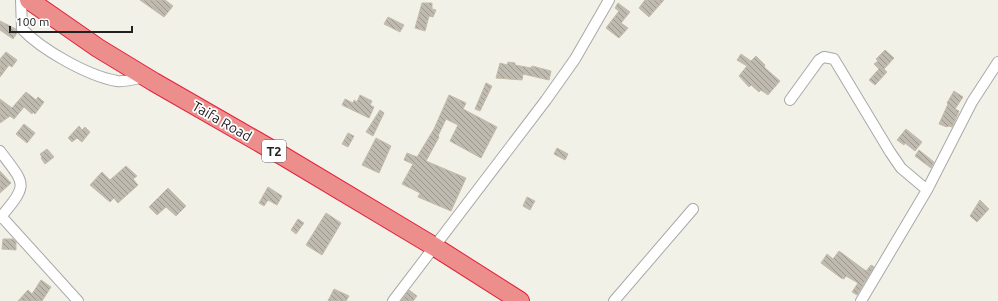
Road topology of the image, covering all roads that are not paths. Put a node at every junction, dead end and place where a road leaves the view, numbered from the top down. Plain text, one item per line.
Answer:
1 (21, 0) edge
2 (29, 0) edge
3 (609, 0) edge
4 (998, 62) edge
5 (144, 77) junction
6 (790, 100) dead end
7 (0, 151) edge
8 (928, 190) junction
9 (693, 209) dead end
10 (0, 217) edge
11 (435, 247) junction
12 (78, 301) edge
13 (393, 301) edge
14 (520, 301) edge
15 (614, 301) edge
16 (861, 301) edge

1 - 5 street
2 - 5 highway, Taifa Road / T2
3 - 11 street
4 - 8 street
5 - 11 highway, Taifa Road / T2
6 - 8 street
7 - 10 street
8 - 16 street
9 - 15 street
10 - 12 street
11 - 13 street
11 - 14 highway, Taifa Road / T2

